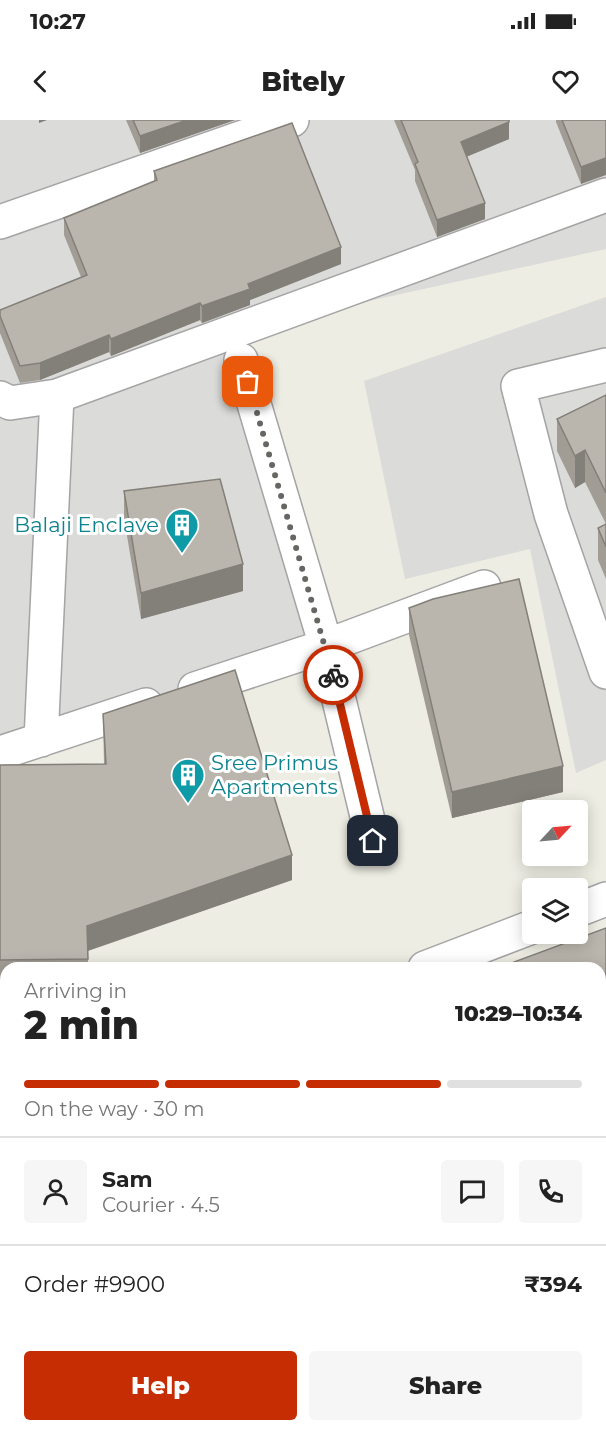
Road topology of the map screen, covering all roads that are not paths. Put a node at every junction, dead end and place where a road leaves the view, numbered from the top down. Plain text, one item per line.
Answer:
1 (292, 120) edge
2 (606, 195) edge
3 (0, 222) edge
4 (241, 360) dead end
5 (606, 365) edge
6 (57, 396) junction
7 (0, 398) edge
8 (484, 587) edge
9 (326, 646) junction
10 (606, 672) edge
11 (41, 740) junction
12 (0, 753) edge
13 (373, 841) dead end
14 (606, 899) edge
15 (588, 906) edge
16 (522, 931) edge
17 (441, 962) edge

1 - 3 street
2 - 6 street
4 - 9 street
5 - 10 street
6 - 7 street
6 - 11 street
8 - 9 street
9 - 11 street
9 - 13 street
11 - 12 street
14 - 15 street
16 - 17 street

